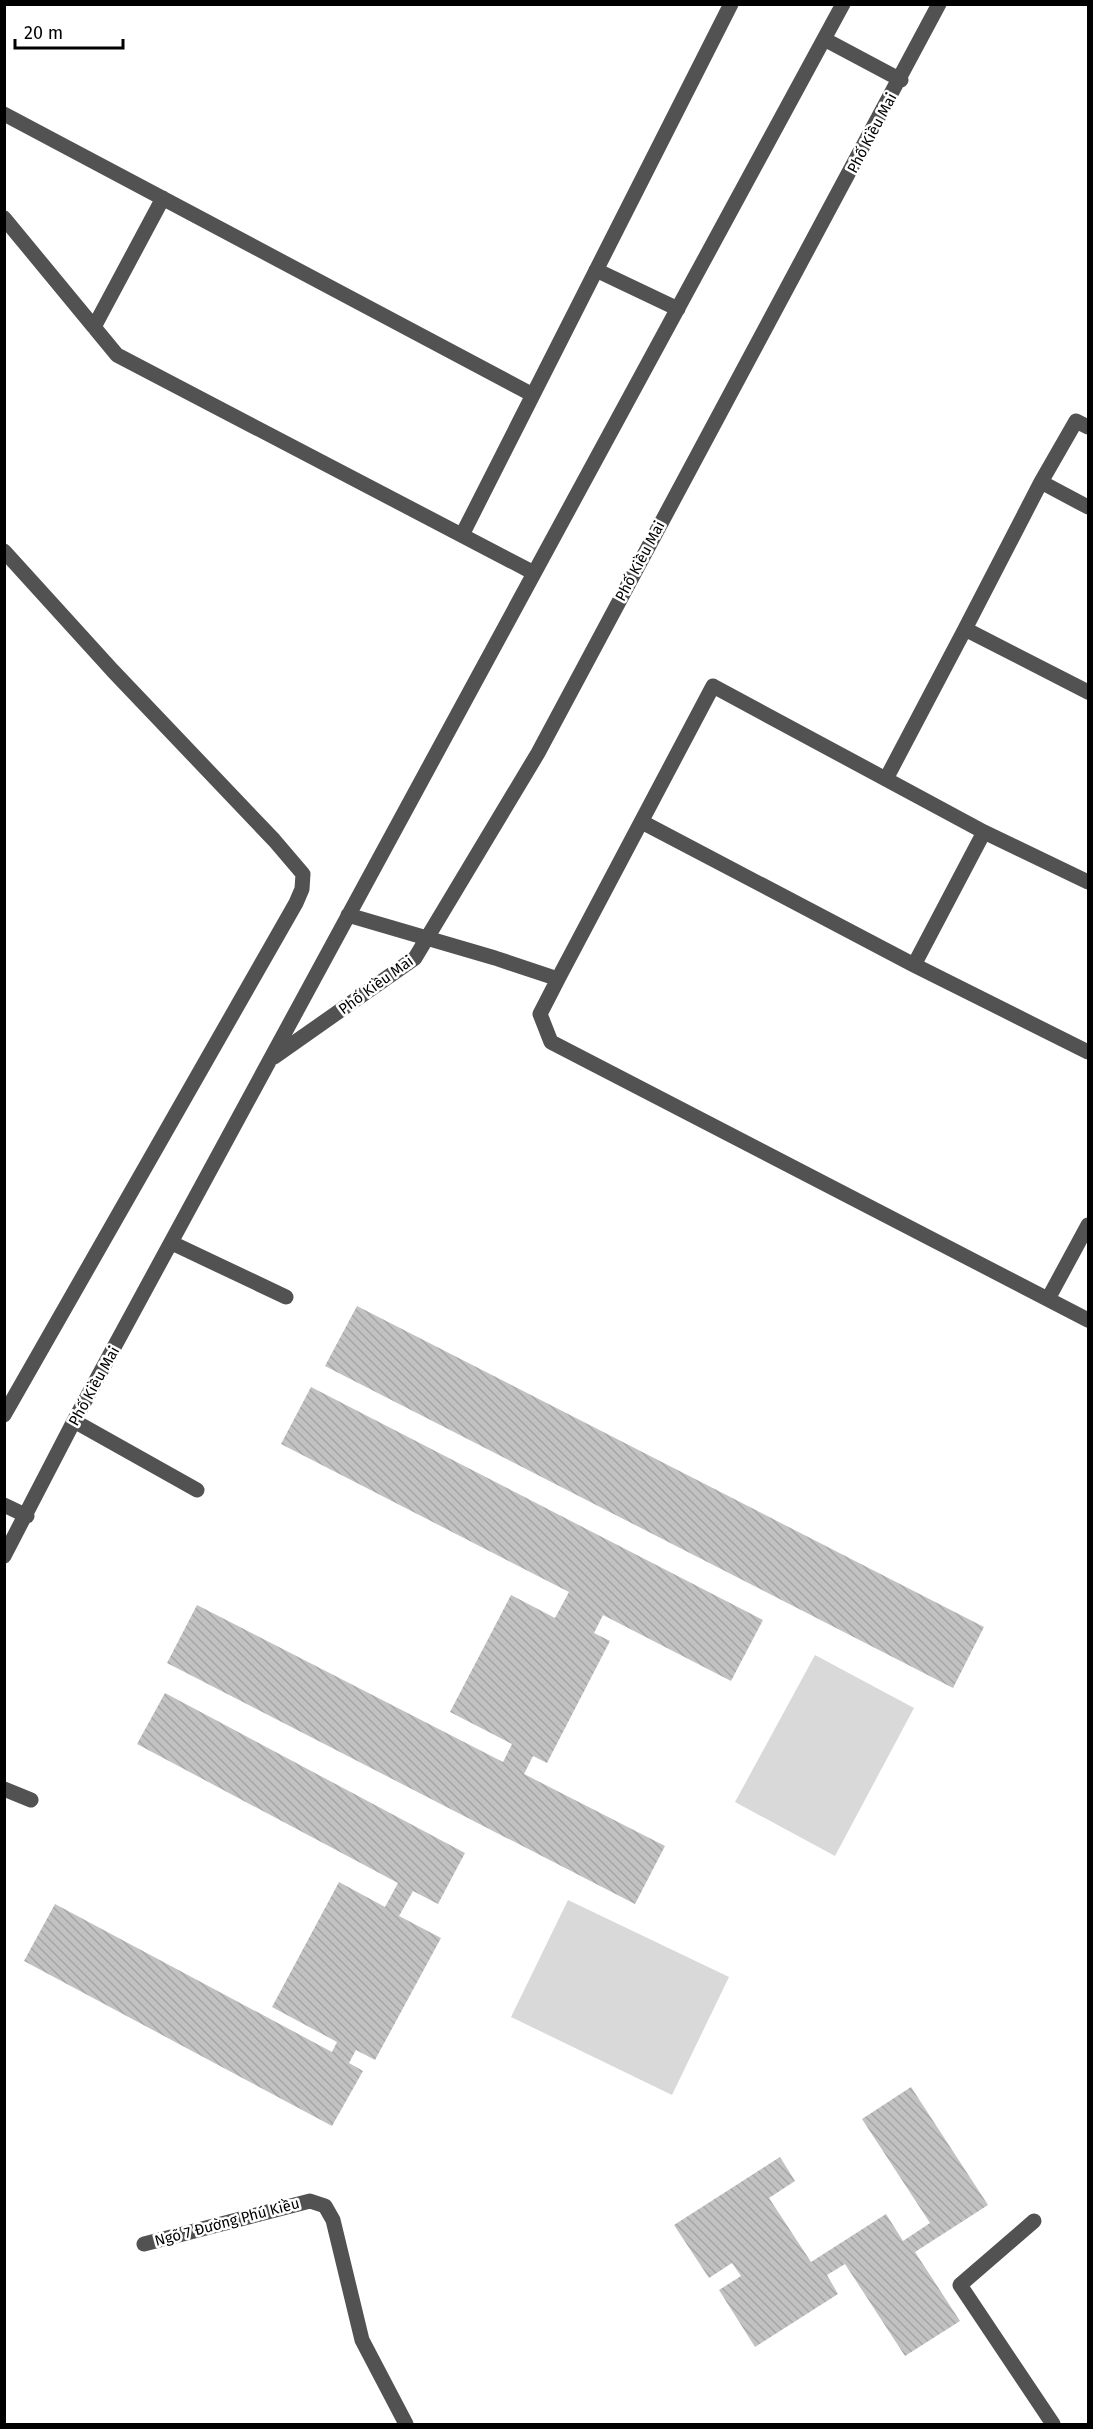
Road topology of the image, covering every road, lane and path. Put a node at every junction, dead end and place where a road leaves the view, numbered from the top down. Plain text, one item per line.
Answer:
1 (731, 4) edge
2 (843, 4) edge
3 (939, 4) edge
4 (825, 39) junction
5 (901, 80) junction
6 (4, 114) edge
7 (163, 198) junction
8 (4, 218) edge
9 (596, 270) junction
10 (678, 309) junction
11 (94, 327) junction
12 (533, 395) junction
13 (1089, 428) edge
14 (1041, 482) junction
15 (1089, 507) edge
16 (462, 535) junction
17 (4, 551) edge
18 (534, 573) junction
19 (965, 629) junction
20 (1089, 692) edge
21 (886, 779) junction
22 (642, 822) junction
23 (984, 832) junction
24 (1089, 882) edge
25 (348, 915) junction
26 (427, 938) junction
27 (914, 965) junction
28 (558, 979) junction
29 (1089, 1052) edge
30 (272, 1058) junction
31 (1089, 1225) edge
32 (172, 1243) junction
33 (285, 1297) dead end
34 (1048, 1299) junction
35 (1089, 1320) edge
36 (4, 1415) edge
37 (74, 1421) junction
38 (197, 1490) dead end
39 (4, 1505) edge
40 (27, 1516) junction
41 (4, 1556) edge
42 (4, 1789) edge
43 (31, 1800) dead end
44 (1034, 2221) dead end
45 (144, 2244) dead end
46 (406, 2424) edge
47 (1053, 2424) edge

1 - 9 street
2 - 4 street, Phố Kiều Mai
3 - 5 street, Phố Kiều Mai
4 - 5 street
4 - 10 street, Phố Kiều Mai
5 - 26 street, Phố Kiều Mai
6 - 7 street
7 - 11 street
7 - 12 street
8 - 11 street
9 - 10 street
9 - 12 street
10 - 18 street, Phố Kiều Mai
11 - 16 street
12 - 16 street
13 - 14 street
14 - 15 street
14 - 19 street
16 - 18 street
17 - 36 street
18 - 25 street, Phố Kiều Mai
19 - 20 street
19 - 21 street
21 - 22 street
21 - 23 street
22 - 27 street
22 - 28 street
23 - 24 street
23 - 27 street
25 - 26 street
25 - 30 street, Phố Kiều Mai
26 - 28 street
26 - 30 street, Phố Kiều Mai
27 - 29 street
28 - 34 street
30 - 32 street, Phố Kiều Mai
31 - 34 street
32 - 33 street
32 - 37 street, Phố Kiều Mai
34 - 35 street
37 - 38 street
37 - 40 street, Phố Kiều Mai
39 - 40 street
40 - 41 street, Phố Kiều Mai
42 - 43 street
44 - 47 street
45 - 46 street, Ngõ 7 Đường Phú Kiều

